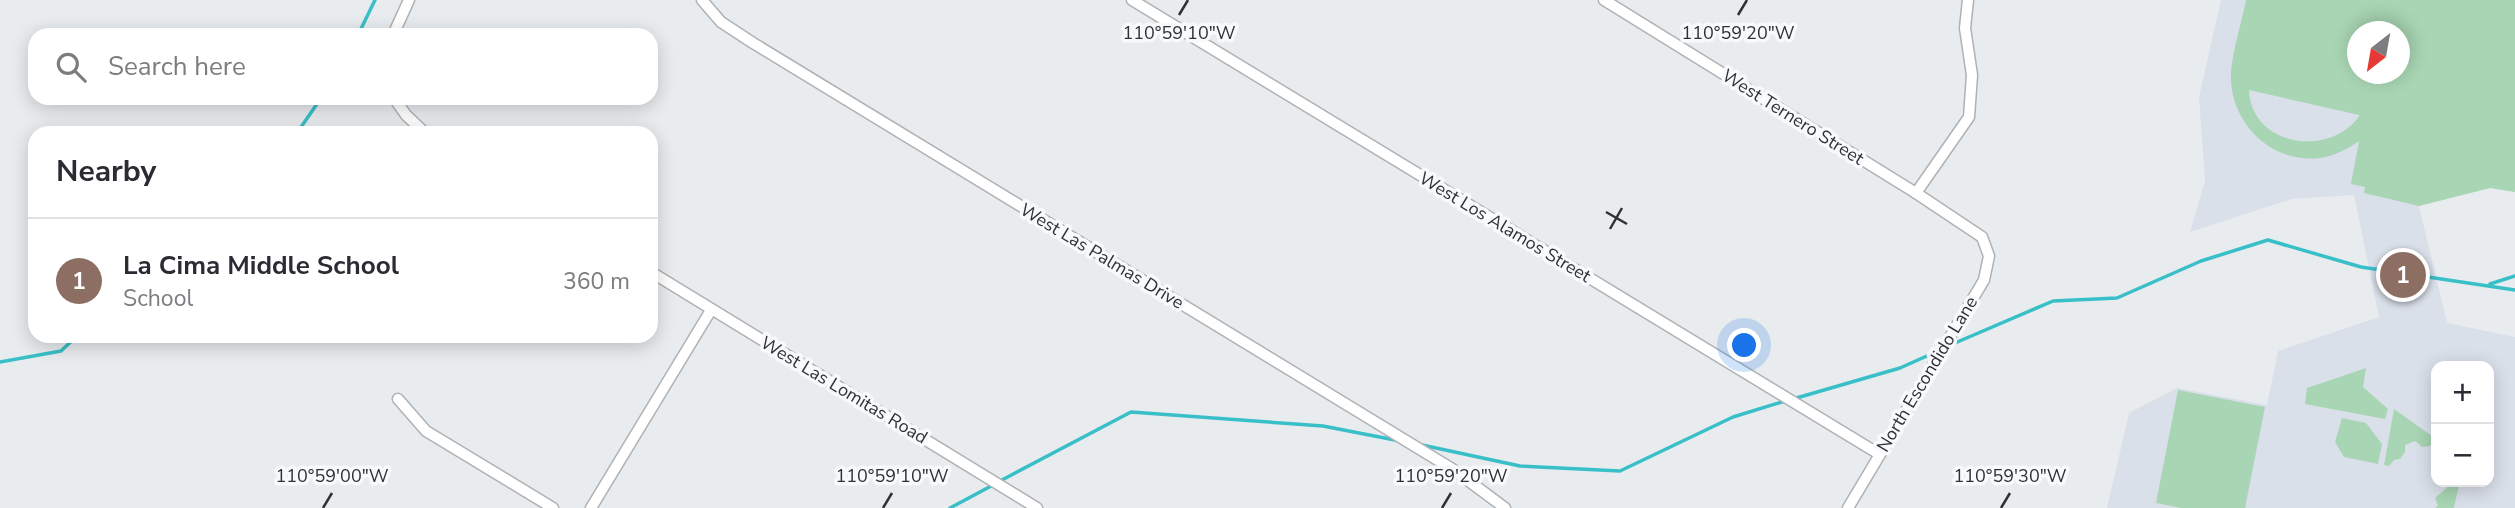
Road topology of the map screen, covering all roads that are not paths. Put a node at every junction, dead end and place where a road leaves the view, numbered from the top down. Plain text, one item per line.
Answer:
1 (409, 0) edge
2 (702, 0) edge
3 (1132, 0) edge
4 (1604, 0) edge
5 (1968, 0) edge
6 (396, 28) edge
7 (399, 105) edge
8 (418, 126) edge
9 (1916, 193) junction
10 (1982, 237) joint
11 (658, 276) edge
12 (711, 310) junction
13 (398, 399) dead end
14 (1879, 454) junction
15 (553, 508) edge
16 (591, 508) edge
17 (1037, 508) edge
18 (1505, 508) edge
19 (1849, 508) edge

1 - 6 street
2 - 18 street, West Las Palmas Drive
3 - 14 street, West Los Alamos Street
4 - 9 street, West Ternero Street
5 - 9 street
7 - 8 street
9 - 10 street, West Ternero Street
10 - 14 street, North Escondido Lane
11 - 12 street, West Las Lomitas Road
12 - 16 street
12 - 17 street, West Las Lomitas Road
13 - 15 street
14 - 19 street, North Escondido Lane

